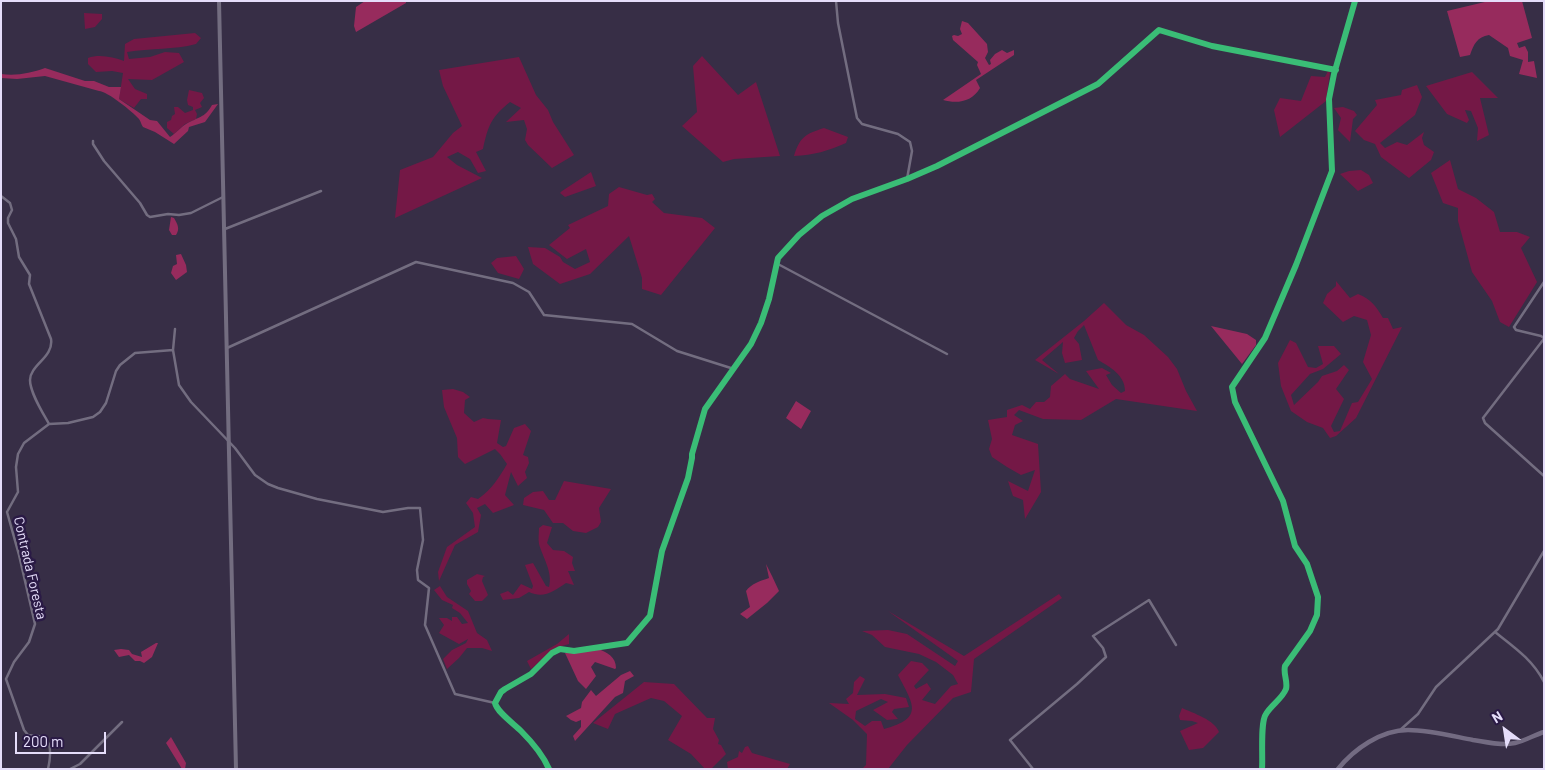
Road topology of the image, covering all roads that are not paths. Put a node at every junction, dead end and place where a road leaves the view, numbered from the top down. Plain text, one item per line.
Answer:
1 (219, 1) edge
2 (836, 1) edge
3 (1355, 1) edge
4 (1336, 70) junction
5 (93, 141) dead end
6 (907, 179) junction
7 (321, 191) dead end
8 (1, 196) edge
9 (224, 196) junction
10 (224, 229) junction
11 (776, 264) junction
12 (1544, 282) edge
13 (175, 329) dead end
14 (227, 348) junction
15 (173, 350) junction
16 (947, 354) dead end
17 (734, 369) junction
18 (49, 424) junction
19 (229, 442) junction
20 (1544, 476) edge
21 (1544, 551) edge
22 (1495, 632) junction
23 (1176, 645) dead end
24 (1544, 682) edge
25 (495, 703) junction
26 (122, 722) dead end
27 (1399, 731) junction
28 (1544, 732) edge
29 (48, 769) edge
30 (70, 769) edge
31 (236, 769) edge
32 (549, 769) edge
33 (1033, 769) edge
34 (1262, 769) edge
35 (1338, 769) edge

1 - 9 street
2 - 6 street
3 - 4 street
4 - 6 street
4 - 34 street
5 - 9 street
6 - 11 street
7 - 10 street
8 - 18 street
9 - 10 street
10 - 14 street
11 - 16 street
11 - 17 street
12 - 20 street
13 - 15 street
14 - 17 street
14 - 19 street
15 - 18 street
15 - 19 street
17 - 25 street
18 - 29 street, Contrada Foresta
19 - 25 street
19 - 31 street
21 - 22 street
22 - 24 street
22 - 27 street
23 - 33 street
25 - 32 street
26 - 30 street
27 - 28 main road
27 - 35 main road

